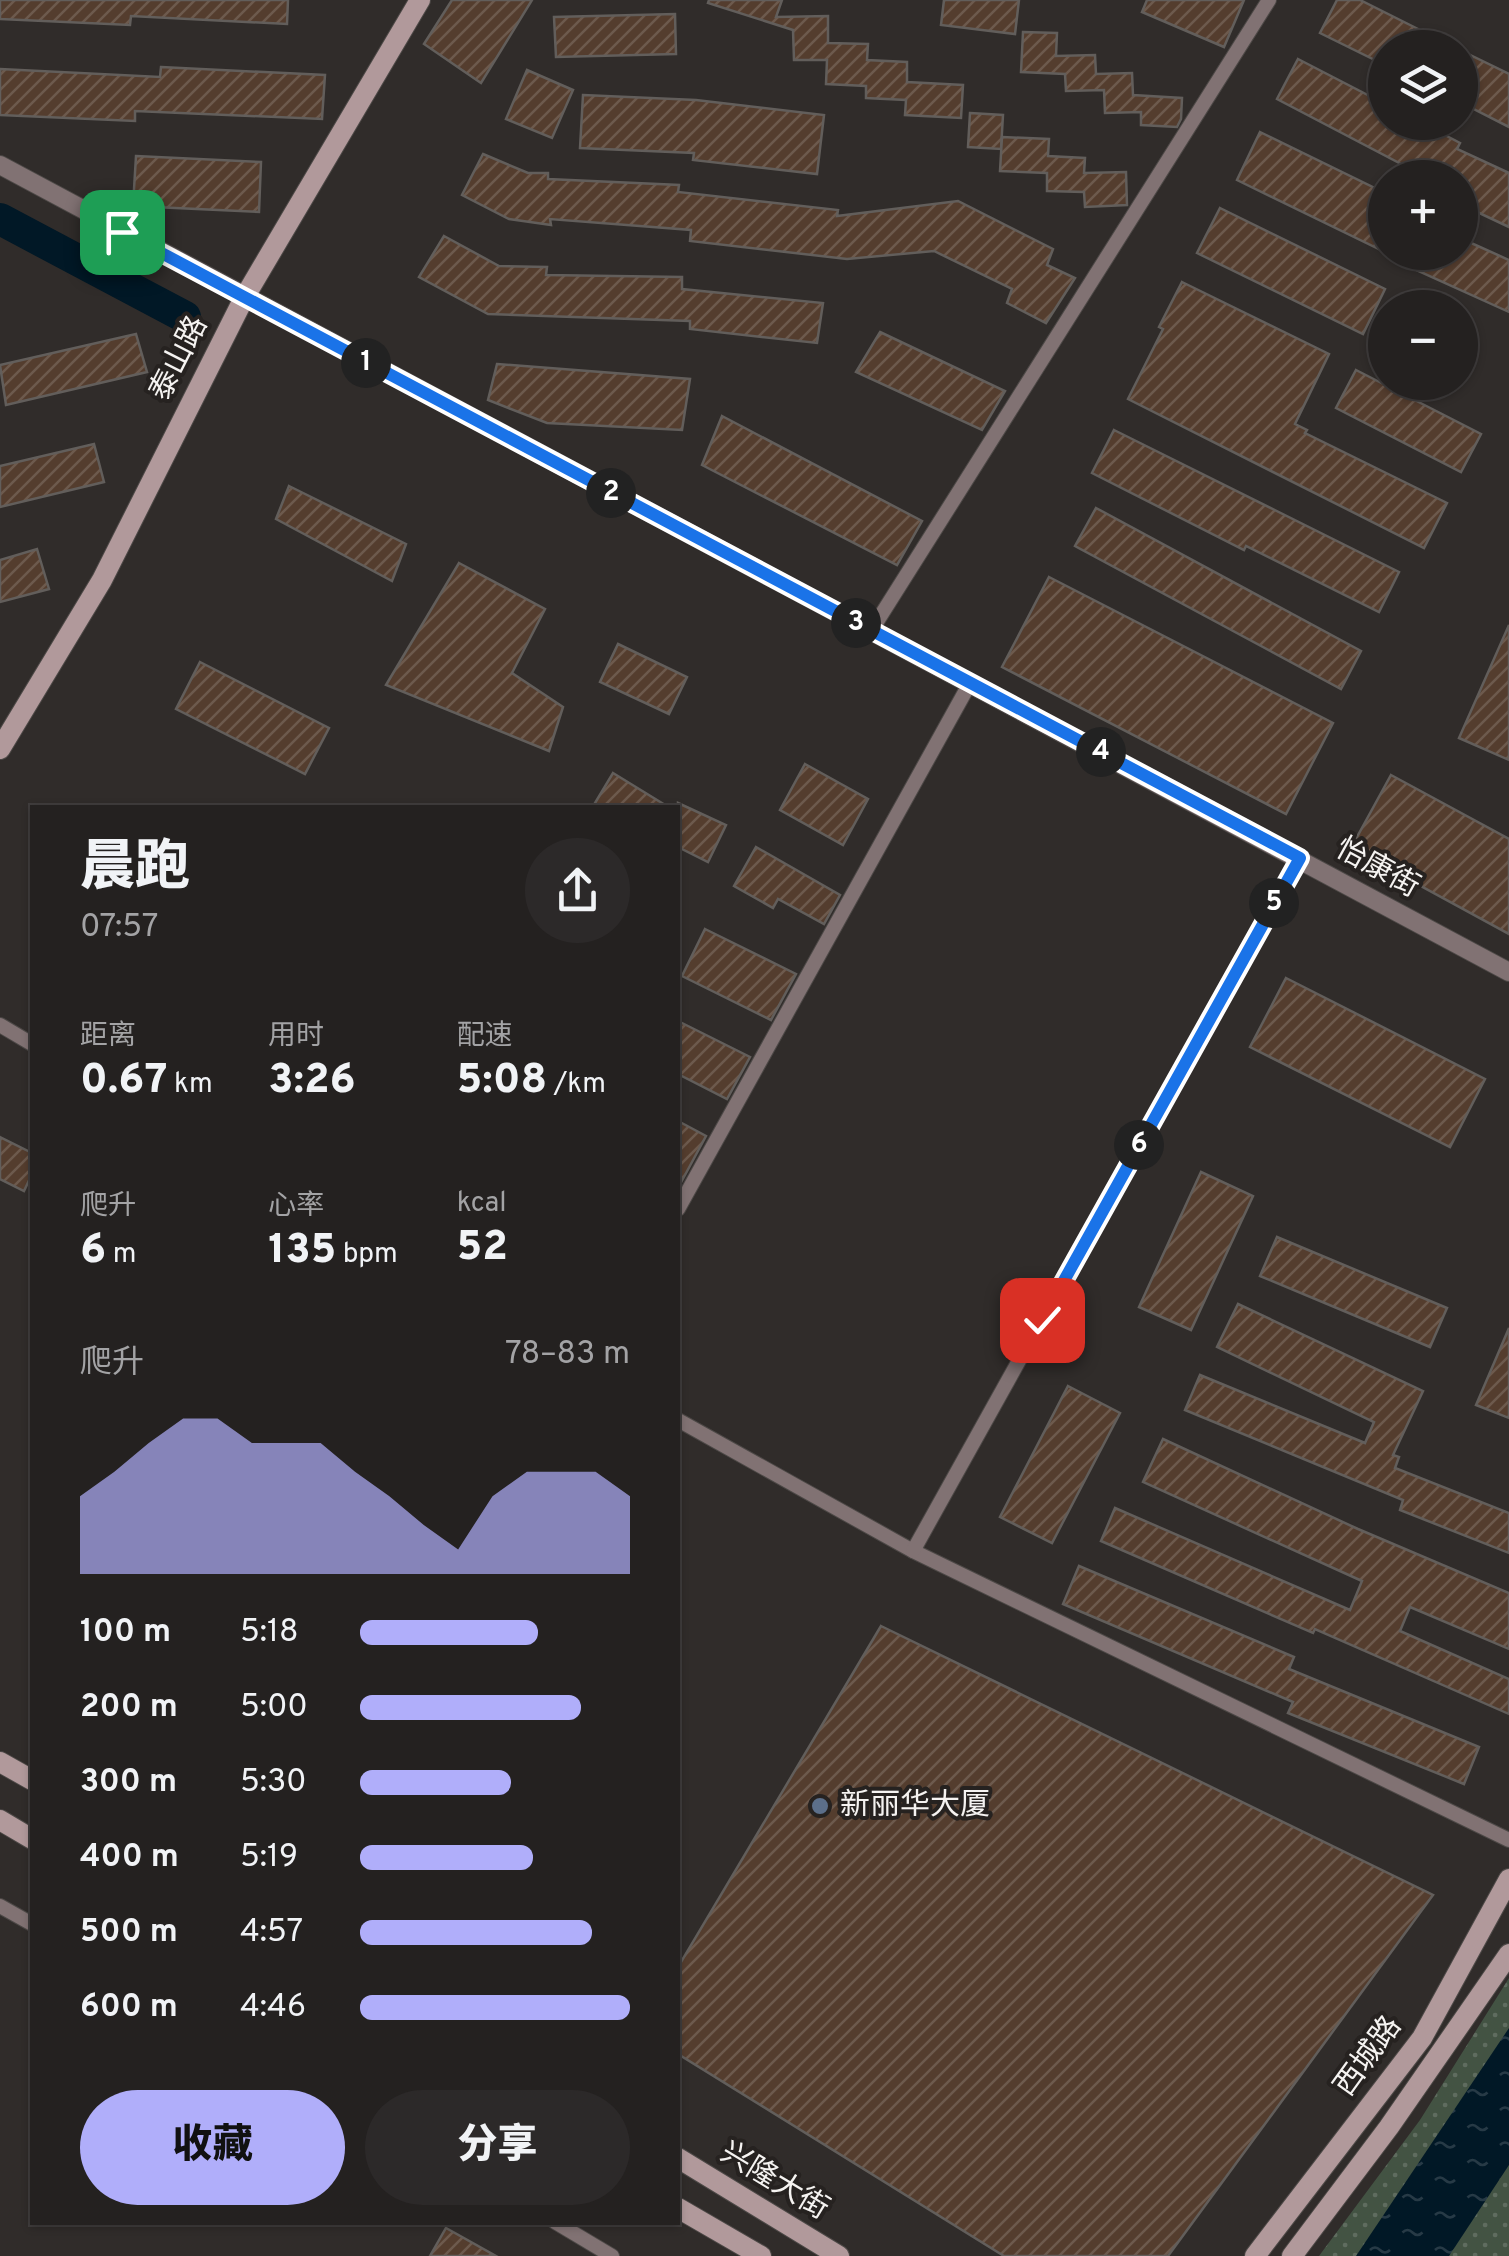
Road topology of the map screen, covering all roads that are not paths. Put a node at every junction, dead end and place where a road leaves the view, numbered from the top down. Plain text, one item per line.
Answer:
1 (420, 0) edge
2 (1268, 0) edge
3 (0, 165) edge
4 (244, 298) junction
5 (871, 631) junction
6 (970, 683) junction
7 (0, 750) edge
8 (1300, 858) junction
9 (1509, 972) edge
10 (0, 1025) edge
11 (30, 1043) edge
12 (680, 1206) edge
13 (680, 1421) edge
14 (914, 1551) junction
15 (0, 1762) edge
16 (30, 1779) edge
17 (0, 1820) edge
18 (30, 1838) edge
19 (1509, 1840) edge
20 (1509, 1879) edge
21 (0, 1906) edge
22 (30, 1923) edge
23 (1509, 1954) edge
24 (680, 2159) edge
25 (680, 2209) edge
26 (561, 2225) edge
27 (612, 2256) edge
28 (762, 2256) edge
29 (838, 2256) edge
30 (1256, 2256) edge
31 (1292, 2256) edge

1 - 4 main road, 泰山路
2 - 5 street
3 - 4 street, 怡康街
4 - 5 street, 怡康街
4 - 7 main road, 泰山路
5 - 6 street, 怡康街
6 - 8 street, 怡康街
6 - 12 street
8 - 9 street, 怡康街
8 - 14 street
10 - 11 street
13 - 14 street
14 - 19 street
15 - 16 main road
17 - 18 main road
20 - 30 main road, 西城路
21 - 22 street
23 - 31 main road, 西城路
24 - 29 main road, 兴隆大街
25 - 28 main road
26 - 27 street

